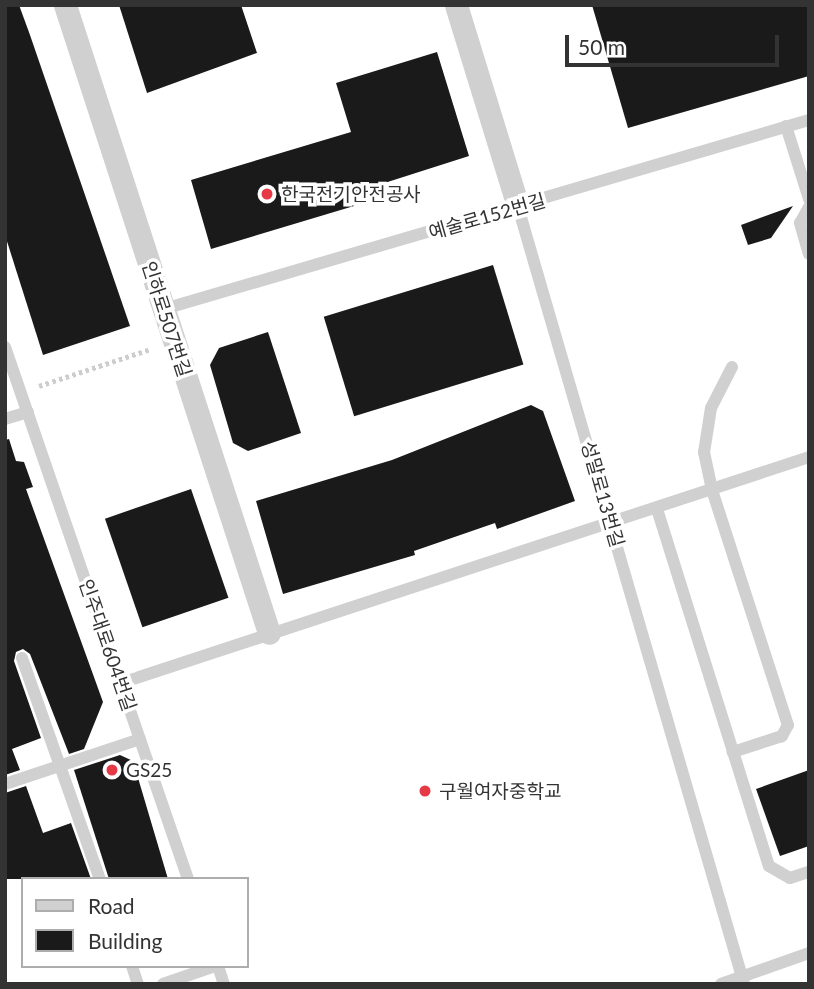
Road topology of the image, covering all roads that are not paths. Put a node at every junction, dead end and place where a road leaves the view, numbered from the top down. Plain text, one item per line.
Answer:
1 (65, 5) edge
2 (456, 5) edge
3 (809, 120) edge
4 (786, 126) junction
5 (809, 199) edge
6 (518, 207) junction
7 (809, 207) edge
8 (809, 254) edge
9 (164, 309) junction
10 (5, 346) edge
11 (733, 368) dead end
12 (28, 412) junction
13 (5, 419) edge
14 (809, 457) edge
15 (712, 490) junction
16 (657, 509) junction
17 (612, 524) junction
18 (269, 633) junction
19 (22, 658) dead end
20 (121, 683) junction
21 (140, 739) junction
22 (733, 752) junction
23 (60, 765) junction
24 (5, 784) edge
25 (809, 872) edge
26 (99, 877) edge
27 (187, 877) edge
28 (809, 953) edge
29 (211, 968) edge
30 (743, 980) edge
31 (163, 984) edge
32 (721, 984) edge

1 - 9 street, 인하로507번길
2 - 6 street, 성말로13번길
3 - 4 lane, 예술로152번길
4 - 5 lane
4 - 6 lane, 예술로152번길
6 - 9 lane, 예술로152번길
6 - 17 lane, 성말로13번길
7 - 8 lane
9 - 18 street, 인하로507번길
10 - 12 lane, 인주대로604번길
11 - 15 lane
12 - 13 lane
12 - 20 lane, 인주대로604번길
14 - 15 lane
15 - 16 lane
15 - 22 lane
16 - 17 lane
16 - 22 lane
17 - 18 lane
17 - 30 lane, 성말로13번길
18 - 20 lane
19 - 23 lane
20 - 21 lane, 인주대로604번길
21 - 23 lane
21 - 27 lane, 인주대로604번길
22 - 25 lane
23 - 24 lane
23 - 26 lane
28 - 30 lane
29 - 31 lane
30 - 32 lane

